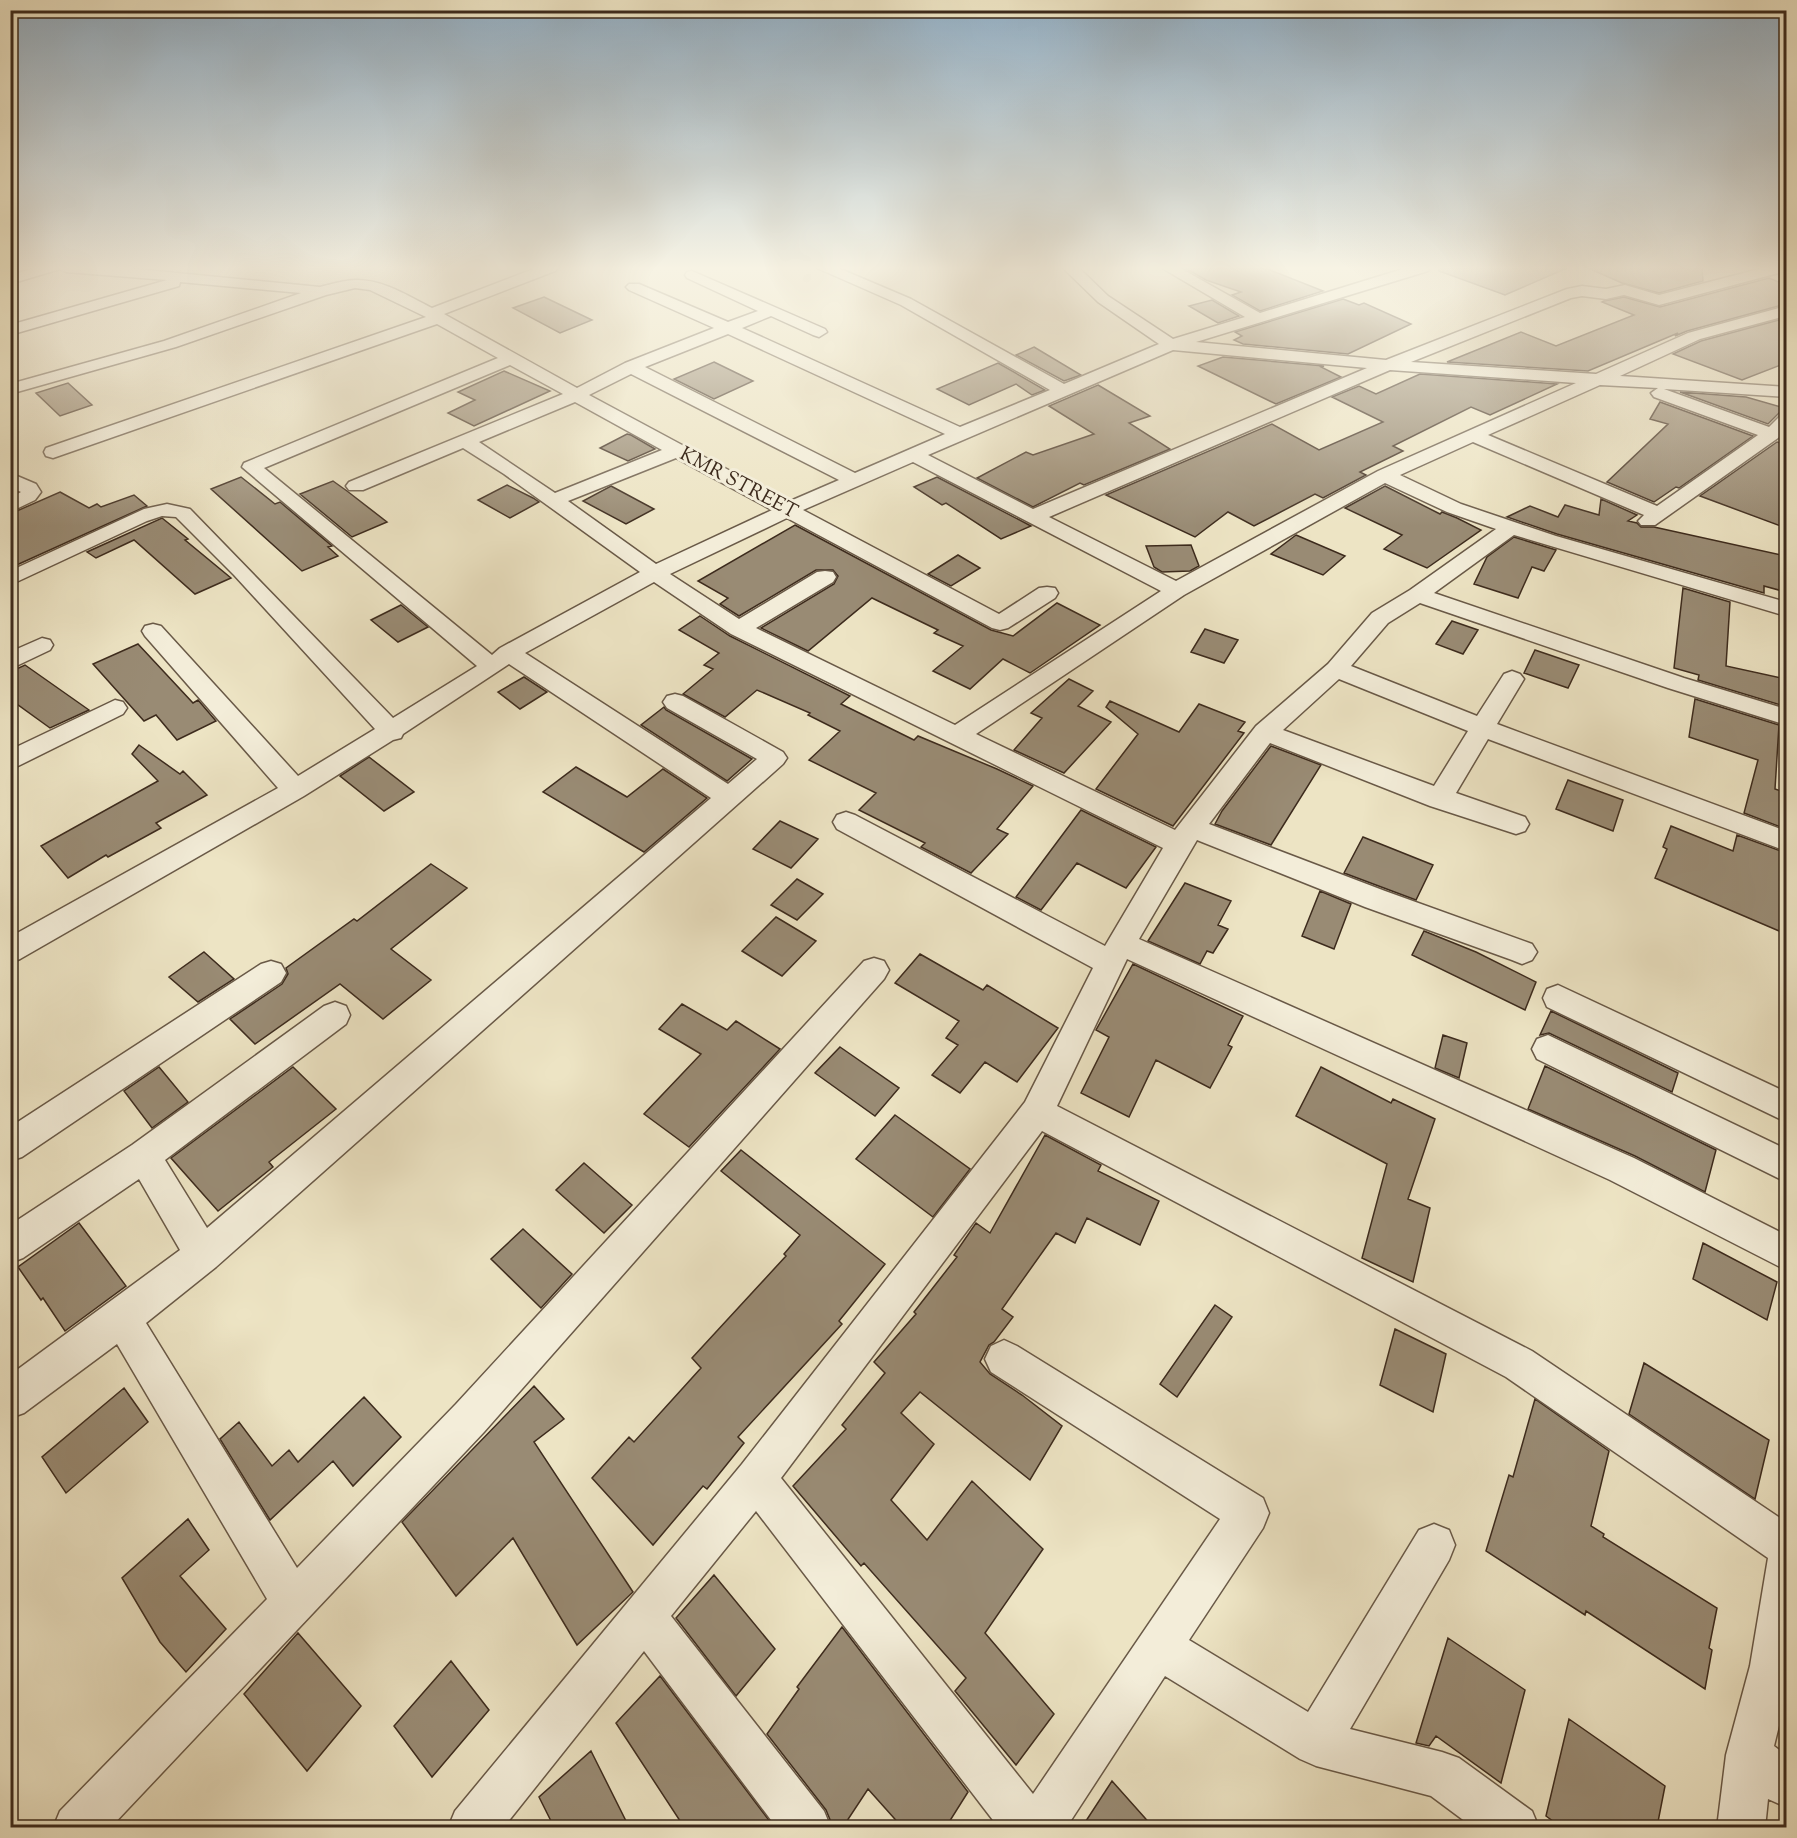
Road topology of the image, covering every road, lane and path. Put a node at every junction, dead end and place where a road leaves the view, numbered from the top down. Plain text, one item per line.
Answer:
1 (135, 354) edge
2 (329, 354) edge
3 (501, 354) edge
4 (664, 354) edge
5 (784, 354) edge
6 (998, 354) edge
7 (1149, 354) edge
8 (1261, 354) edge
9 (1419, 354) edge
10 (1653, 354) edge
11 (510, 359) junction
12 (1388, 366) junction
13 (631, 367) junction
14 (1591, 381) junction
15 (1630, 381) junction
16 (10, 389) edge
17 (1063, 390) junction
18 (1786, 392) edge
19 (576, 395) junction
20 (1786, 420) edge
21 (960, 434) junction
22 (1772, 434) junction
23 (1472, 435) junction
24 (466, 442) junction
25 (677, 451) junction
26 (53, 452) dead end
27 (912, 454) junction
28 (1384, 475) junction
29 (10, 479) edge
30 (854, 480) junction
31 (356, 486) dead end
32 (554, 500) junction
33 (10, 506) edge
34 (787, 510) junction
35 (1033, 516) junction
36 (1512, 527) junction
37 (655, 573) junction
38 (825, 577) dead end
39 (10, 579) edge
40 (1176, 590) junction
41 (1047, 593) dead end
42 (1418, 596) junction
43 (1786, 609) edge
44 (739, 628) junction
45 (153, 631) dead end
46 (42, 645) dead end
47 (500, 660) junction
48 (10, 662) edge
49 (1336, 669) junction
50 (1512, 679) dead end
51 (675, 702) dead end
52 (115, 708) dead end
53 (1786, 717) edge
54 (1481, 727) junction
55 (392, 732) junction
56 (1265, 732) junction
57 (957, 735) junction
58 (10, 761) edge
59 (295, 790) junction
60 (729, 797) junction
61 (1439, 799) junction
62 (846, 822) dead end
63 (1516, 824) dead end
64 (1184, 836) junction
65 (1786, 841) edge
66 (10, 951) edge
67 (1522, 952) dead end
68 (1116, 953) junction
69 (874, 970) dead end
70 (271, 973) dead end
71 (1558, 998) dead end
72 (335, 1015) dead end
73 (1548, 1048) dead end
74 (1786, 1108) edge
75 (1037, 1112) junction
76 (10, 1146) edge
77 (144, 1156) junction
78 (1786, 1166) edge
79 (10, 1246) edge
80 (1786, 1253) edge
81 (203, 1255) junction
82 (122, 1318) junction
83 (1004, 1359) dead end
84 (10, 1399) edge
85 (756, 1478) junction
86 (1434, 1545) dead end
87 (1786, 1545) edge
88 (1786, 1565) edge
89 (293, 1602) junction
90 (1783, 1610) edge
91 (644, 1616) junction
92 (1159, 1647) junction
93 (1316, 1743) junction
94 (1749, 1755) junction
95 (1786, 1784) edge
96 (77, 1827) edge
97 (472, 1827) edge
98 (807, 1827) edge
99 (1029, 1827) edge
100 (1038, 1827) edge
101 (1515, 1827) edge
102 (1741, 1827) edge

1 - 16 street
2 - 26 street
3 - 11 street, KMR STREET
4 - 13 street
5 - 21 street
6 - 17 street
7 - 17 street
8 - 12 street
9 - 12 street
10 - 14 street
11 - 19 street, KMR STREET
11 - 47 street
12 - 14 street
12 - 35 street
13 - 19 street
13 - 30 street
14 - 15 street
14 - 23 street
15 - 18 street
15 - 22 street
17 - 21 street
19 - 24 street
19 - 25 street, KMR STREET
20 - 22 street
21 - 27 street
22 - 23 street
23 - 28 street
24 - 31 street
24 - 32 street
25 - 32 street
25 - 34 street, KMR STREET
27 - 30 street
27 - 35 street
28 - 36 street
28 - 40 street
29 - 33 street
30 - 34 street
32 - 37 street
34 - 37 street
34 - 41 street, KMR STREET
35 - 40 street
36 - 42 street
36 - 43 street
37 - 44 street
37 - 47 street
38 - 44 street
39 - 55 street
40 - 57 street
42 - 49 street
42 - 53 street
44 - 57 street
45 - 59 street
46 - 48 street
47 - 55 street
47 - 60 street
49 - 54 street
49 - 56 street
50 - 54 street
51 - 60 street
52 - 58 street
54 - 61 street
54 - 65 street
55 - 59 street
56 - 61 street
56 - 64 street
57 - 64 street
59 - 66 street
60 - 81 street
61 - 63 street
62 - 68 street
64 - 67 street
64 - 68 street
68 - 75 street
68 - 80 street
69 - 89 street
70 - 76 street
71 - 74 street
72 - 77 street
73 - 78 street
75 - 85 street
75 - 87 street
77 - 79 street
77 - 81 street
81 - 82 street
82 - 84 street
82 - 89 street
83 - 92 street
85 - 91 street
85 - 99 street
86 - 93 street
88 - 90 street
89 - 96 street
90 - 94 street
91 - 97 street
91 - 98 street
92 - 93 street
92 - 100 street
93 - 101 street
94 - 95 street
94 - 102 street

